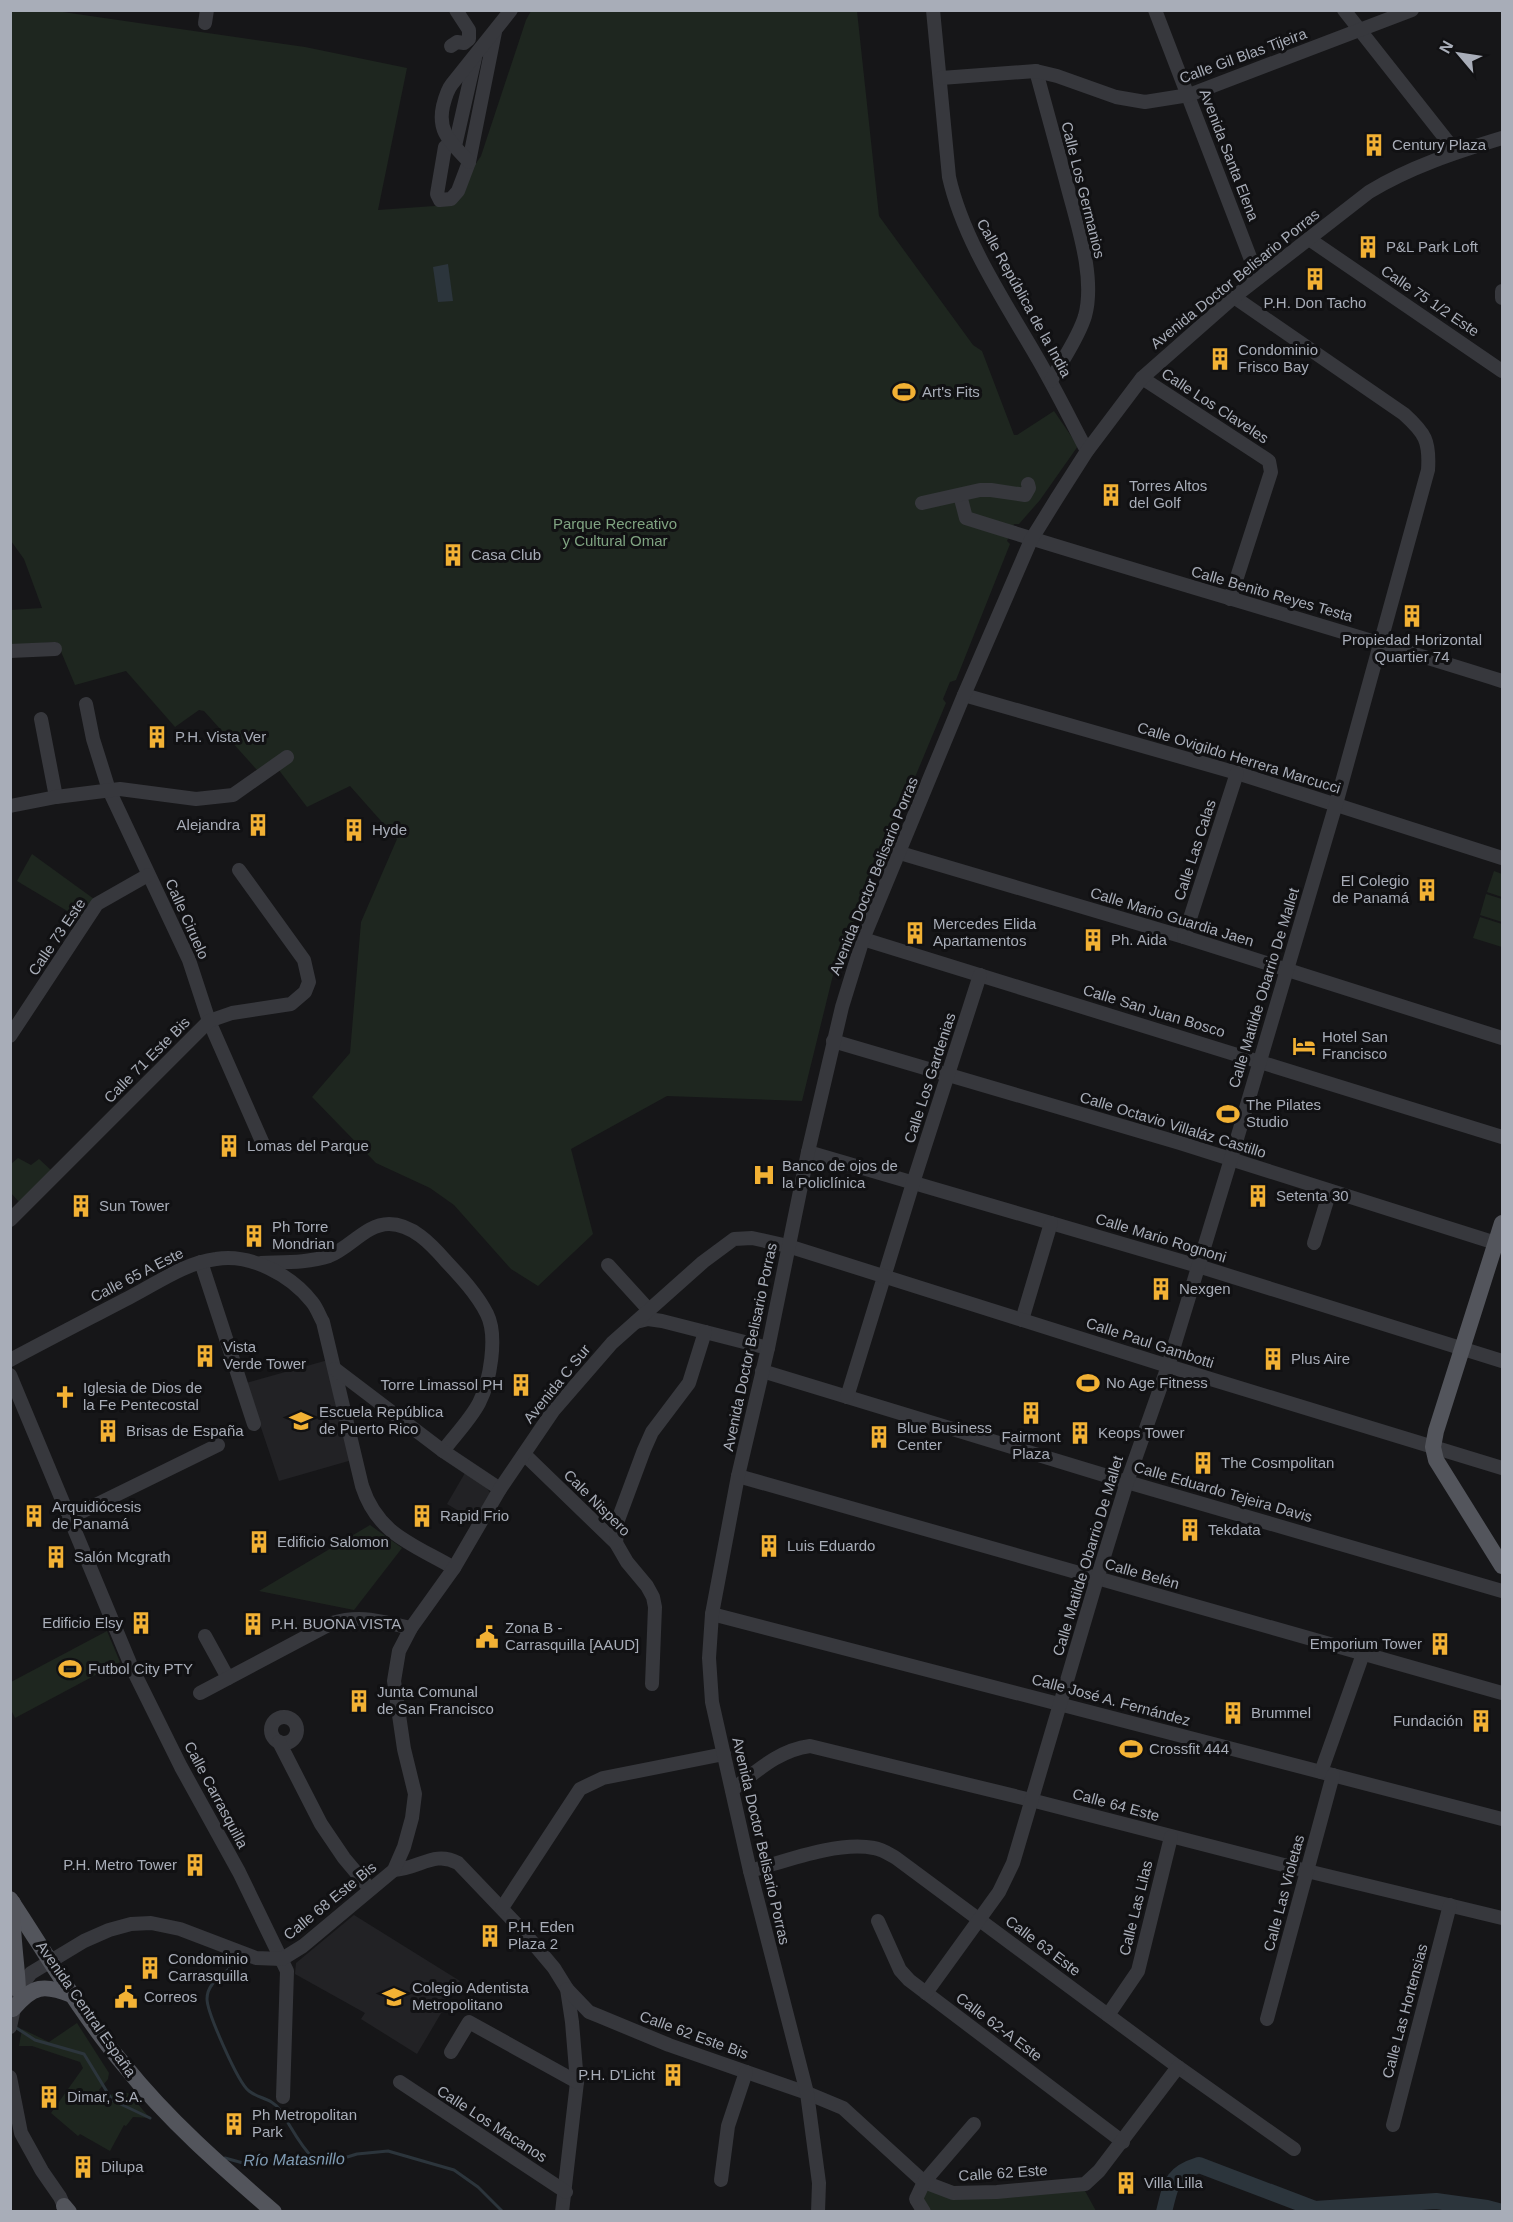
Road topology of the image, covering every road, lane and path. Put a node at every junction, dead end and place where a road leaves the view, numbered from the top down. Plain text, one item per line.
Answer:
1 (456, 10) edge
2 (511, 10) edge
3 (933, 10) edge
4 (1155, 10) edge
5 (1344, 10) edge
6 (1412, 10) edge
7 (1360, 30) junction
8 (495, 32) junction
9 (451, 46) dead end
10 (475, 56) junction
11 (1036, 71) junction
12 (941, 78) junction
13 (1189, 95) junction
14 (1503, 138) edge
15 (450, 147) junction
16 (1456, 152) junction
17 (469, 162) junction
18 (1309, 239) junction
19 (1258, 278) junction
20 (1503, 291) edge
21 (1234, 297) junction
22 (1503, 298) edge
23 (1503, 371) edge
24 (1142, 378) junction
25 (1051, 381) junction
26 (1088, 452) junction
27 (1028, 484) dead end
28 (960, 495) junction
29 (922, 503) dead end
30 (1031, 540) junction
31 (1230, 600) junction
32 (1381, 643) junction
33 (55, 648) dead end
34 (10, 651) edge
35 (1503, 681) edge
36 (964, 695) junction
37 (86, 704) dead end
38 (41, 720) dead end
39 (287, 756) dead end
40 (1237, 773) junction
41 (109, 790) junction
42 (56, 797) junction
43 (1336, 804) junction
44 (10, 806) edge
45 (900, 853) junction
46 (1503, 858) edge
47 (239, 870) dead end
48 (148, 874) junction
49 (1184, 937) junction
50 (863, 939) junction
51 (1287, 969) junction
52 (980, 975) junction
53 (209, 1021) junction
54 (10, 1036) edge
55 (1503, 1038) edge
56 (833, 1041) junction
57 (1259, 1060) junction
58 (948, 1074) junction
59 (1503, 1137) edge
60 (264, 1146) dead end
61 (808, 1152) junction
62 (1231, 1159) junction
63 (913, 1183) junction
64 (1330, 1191) junction
65 (10, 1220) edge
66 (1051, 1223) junction
67 (1503, 1223) edge
68 (1314, 1243) dead end
69 (1499, 1244) edge
70 (788, 1246) junction
71 (201, 1262) junction
72 (259, 1263) junction
73 (608, 1265) dead end
74 (1198, 1266) junction
75 (886, 1278) junction
76 (680, 1282) junction
77 (649, 1310) junction
78 (1022, 1320) junction
79 (662, 1321) junction
80 (636, 1322) junction
81 (705, 1332) junction
82 (768, 1348) junction
83 (1462, 1348) junction
84 (10, 1360) edge
85 (1503, 1361) edge
86 (1168, 1366) junction
87 (335, 1369) junction
88 (762, 1371) junction
89 (10, 1375) edge
90 (848, 1397) junction
91 (255, 1424) dead end
92 (218, 1445) dead end
93 (1433, 1447) junction
94 (443, 1451) junction
95 (524, 1454) junction
96 (1503, 1468) edge
97 (738, 1476) junction
98 (1127, 1482) junction
99 (500, 1489) junction
100 (69, 1518) junction
101 (616, 1543) junction
102 (1503, 1566) edge
103 (454, 1568) junction
104 (1097, 1579) junction
105 (1503, 1591) edge
106 (712, 1614) junction
107 (411, 1628) junction
108 (205, 1636) dead end
109 (1363, 1654) junction
110 (228, 1678) junction
111 (652, 1684) dead end
112 (200, 1693) dead end
113 (1503, 1693) edge
114 (1060, 1704) junction
115 (279, 1742) dead end
116 (724, 1754) junction
117 (1327, 1773) junction
118 (732, 1790) junction
119 (1031, 1800) junction
120 (1503, 1819) edge
121 (1171, 1837) junction
122 (404, 1847) junction
123 (421, 1863) junction
124 (394, 1870) junction
125 (750, 1871) junction
126 (1307, 1871) junction
127 (370, 1889) junction
128 (12, 1901) edge
129 (1450, 1905) junction
130 (502, 1908) junction
131 (1503, 1918) edge
132 (979, 1919) junction
133 (878, 1921) dead end
134 (282, 1959) junction
135 (50, 1960) junction
136 (567, 1989) junction
137 (18, 1990) junction
138 (926, 1994) junction
139 (72, 1995) junction
140 (589, 2012) junction
141 (1108, 2015) junction
142 (12, 2018) edge
143 (1268, 2019) dead end
144 (572, 2022) junction
145 (451, 2052) dead end
146 (1178, 2067) junction
147 (746, 2072) junction
148 (10, 2077) edge
149 (400, 2082) dead end
150 (577, 2082) junction
151 (807, 2093) junction
152 (283, 2097) dead end
153 (974, 2124) dead end
154 (1393, 2125) dead end
155 (1123, 2142) junction
156 (1294, 2149) dead end
157 (721, 2180) dead end
158 (924, 2181) junction
159 (566, 2192) junction
160 (66, 2210) edge
161 (274, 2211) edge
162 (562, 2211) edge
163 (818, 2211) edge
164 (924, 2211) edge

1 - 9 street
2 - 8 street
3 - 12 street, Calle República de la India
4 - 13 street, Avenida Santa Elena
5 - 7 street
6 - 7 street, Calle Gil Blas Tijeira
7 - 13 street, Calle Gil Blas Tijeira
7 - 16 street
8 - 10 street
8 - 17 street
10 - 15 street
10 - 15 street
11 - 12 street, Calle Gil Blas Tijeira
11 - 13 street, Calle Gil Blas Tijeira
11 - 25 street, Calle Los Germanios
12 - 25 street, Calle República de la India
13 - 19 street, Avenida Santa Elena
14 - 16 street, Avenida Doctor Belisario Porras
15 - 17 street
15 - 17 street
16 - 18 street, Avenida Doctor Belisario Porras
18 - 19 street, Avenida Doctor Belisario Porras
18 - 23 street, Calle 75 1/2 Este
19 - 21 street, Avenida Doctor Belisario Porras
20 - 22 street
21 - 24 street, Avenida Doctor Belisario Porras
21 - 32 street, Calle Matilde Obarrio De Mallet
24 - 26 street, Avenida Doctor Belisario Porras
24 - 31 street, Calle Los Claveles
25 - 26 street, Calle República de la India
26 - 30 street, Avenida Doctor Belisario Porras
27 - 28 street
28 - 29 street
28 - 30 street
30 - 31 street, Calle Benito Reyes Testa
30 - 36 street, Avenida Doctor Belisario Porras
31 - 32 street, Calle Benito Reyes Testa
32 - 35 street, Calle Benito Reyes Testa
32 - 43 street, Calle Matilde Obarrio De Mallet
33 - 34 street
36 - 40 street, Calle Ovigildo Herrera Marcucci
36 - 45 street, Avenida Doctor Belisario Porras
37 - 41 street, Calle Ciruelo
38 - 42 street
39 - 41 street
40 - 43 street, Calle Ovigildo Herrera Marcucci
40 - 49 street, Calle Las Calas
41 - 42 street
41 - 48 street, Calle Ciruelo
42 - 44 street
43 - 46 street, Calle Ovigildo Herrera Marcucci
43 - 51 street, Calle Matilde Obarrio De Mallet
45 - 49 street, Calle Mario Guardia Jaen
45 - 50 street, Avenida Doctor Belisario Porras
47 - 53 street, Calle 71 Este Bis
48 - 53 street, Calle Ciruelo
48 - 54 street, Calle 73 Este
49 - 51 street, Calle Mario Guardia Jaen
50 - 52 street, Calle San Juan Bosco
50 - 56 street, Avenida Doctor Belisario Porras
51 - 55 street, Calle Mario Guardia Jaen
51 - 57 street, Calle Matilde Obarrio De Mallet
52 - 57 street, Calle San Juan Bosco
52 - 58 street, Calle Los Gardenias
53 - 60 street, Calle Ciruelo
53 - 65 street, Calle 71 Este Bis
56 - 58 street, Calle Octavio Villaláz Castillo
56 - 61 street, Avenida Doctor Belisario Porras
57 - 59 street, Calle San Juan Bosco
57 - 62 street, Calle Matilde Obarrio De Mallet
58 - 62 street, Calle Octavio Villaláz Castillo
58 - 63 street, Calle Los Gardenias
61 - 63 street, Calle Mario Rognoni
61 - 70 street, Avenida Doctor Belisario Porras
62 - 64 street, Calle Octavio Villaláz Castillo
62 - 74 street, Calle Matilde Obarrio De Mallet
63 - 66 street, Calle Mario Rognoni
63 - 75 street, Calle Los Gardenias
64 - 68 street
64 - 69 street, Calle Octavio Villaláz Castillo
66 - 74 street, Calle Mario Rognoni
66 - 78 street
67 - 69 main road
69 - 83 main road
70 - 75 street, Calle Paul Gambotti
70 - 76 street, Avenida C Sur
70 - 82 street, Avenida Doctor Belisario Porras
71 - 72 street, Calle 65 A Este
71 - 84 street, Calle 65 A Este
71 - 91 street
72 - 87 street, Calle 65 A Este
72 - 94 street
73 - 77 street
74 - 83 street, Calle Mario Rognoni
74 - 86 street, Calle Matilde Obarrio De Mallet
75 - 78 street, Calle Paul Gambotti
75 - 90 street, Calle Los Gardenias
76 - 77 street, Avenida C Sur
76 - 79 street
77 - 80 street, Avenida C Sur
78 - 86 street, Calle Paul Gambotti
79 - 80 street
79 - 81 street
80 - 95 street, Avenida C Sur
81 - 82 street
81 - 101 street
82 - 88 street, Avenida Doctor Belisario Porras
83 - 85 street, Calle Mario Rognoni
83 - 93 main road
86 - 93 street, Calle Paul Gambotti
86 - 98 street, Calle Matilde Obarrio De Mallet
87 - 94 street
87 - 103 street, Calle 65 A Este
88 - 90 street, Calle Eduardo Tejeira Davis
88 - 97 street, Avenida Doctor Belisario Porras
89 - 100 street, Calle Carrasquilla
90 - 98 street, Calle Eduardo Tejeira Davis
92 - 100 street
93 - 96 street, Calle Paul Gambotti
93 - 102 main road
94 - 99 street
95 - 99 street, Avenida C Sur
95 - 101 street, Cale Nispero
97 - 104 street, Calle Belén
97 - 106 street, Avenida Doctor Belisario Porras
98 - 104 street, Calle Matilde Obarrio De Mallet
98 - 105 street, Calle Eduardo Tejeira Davis
99 - 103 street, Avenida C Sur
100 - 134 street, Calle Carrasquilla
101 - 111 street, Cale Nispero
103 - 107 street, Avenida C Sur
104 - 109 street, Calle Belén
104 - 114 street, Calle Matilde Obarrio De Mallet
106 - 114 street, Calle José A. Fernández
106 - 116 street, Avenida Doctor Belisario Porras
107 - 110 street
107 - 122 street, Calle 68 Este Bis
108 - 110 street
109 - 113 street, Calle Belén
109 - 117 street, Calle Las Violetas
110 - 112 street
114 - 117 street, Calle José A. Fernández
114 - 119 street, Calle Matilde Obarrio De Mallet
115 - 127 street
116 - 118 street, Avenida Doctor Belisario Porras
116 - 130 street
117 - 120 street, Calle José A. Fernández
117 - 126 street, Calle Las Violetas
118 - 119 street, Calle 64 Este
118 - 125 street, Avenida Doctor Belisario Porras
119 - 121 street, Calle 64 Este
119 - 132 street, Calle Matilde Obarrio De Mallet
121 - 126 street, Calle 64 Este
121 - 141 street, Calle Las Lilas
122 - 123 street
122 - 124 street, Calle 68 Este Bis
123 - 124 street
123 - 130 street
124 - 127 street, Calle 68 Este Bis
125 - 132 street, Calle 63 Este
125 - 151 street, Avenida Doctor Belisario Porras
126 - 129 street, Calle 64 Este
126 - 143 street, Calle Las Violetas
127 - 134 street, Calle 68 Este Bis
128 - 135 main road, Avenida Central España
128 - 137 main road
129 - 131 street, Calle 64 Este
129 - 154 street, Calle Las Hortensias
130 - 136 street
132 - 138 street, Calle Matilde Obarrio De Mallet
132 - 141 street, Calle 63 Este
133 - 138 street, Calle 62-A Este
134 - 135 street, Calle 68 Este Bis
134 - 152 street, Calle Carrasquilla
135 - 137 street, Calle 68 Este Bis
135 - 139 main road, Avenida Central España
136 - 140 street
136 - 144 street
137 - 142 street
138 - 155 street, Calle 62-A Este
139 - 142 main road
139 - 161 main road, Avenida Central España
140 - 144 street
140 - 147 street, Calle 62 Este Bis
141 - 146 street, Calle 63 Este
144 - 150 street
145 - 150 street
146 - 155 street, Calle 62 Este
146 - 156 street, Calle 63 Este
147 - 151 street, Calle 62 Este Bis
147 - 157 street
148 - 160 street
149 - 159 street, Calle Los Macanos
150 - 159 street
151 - 158 street, Calle 62 Este
151 - 163 street, Avenida Doctor Belisario Porras
153 - 158 street
155 - 158 street, Calle 62 Este
158 - 164 street
159 - 162 street

